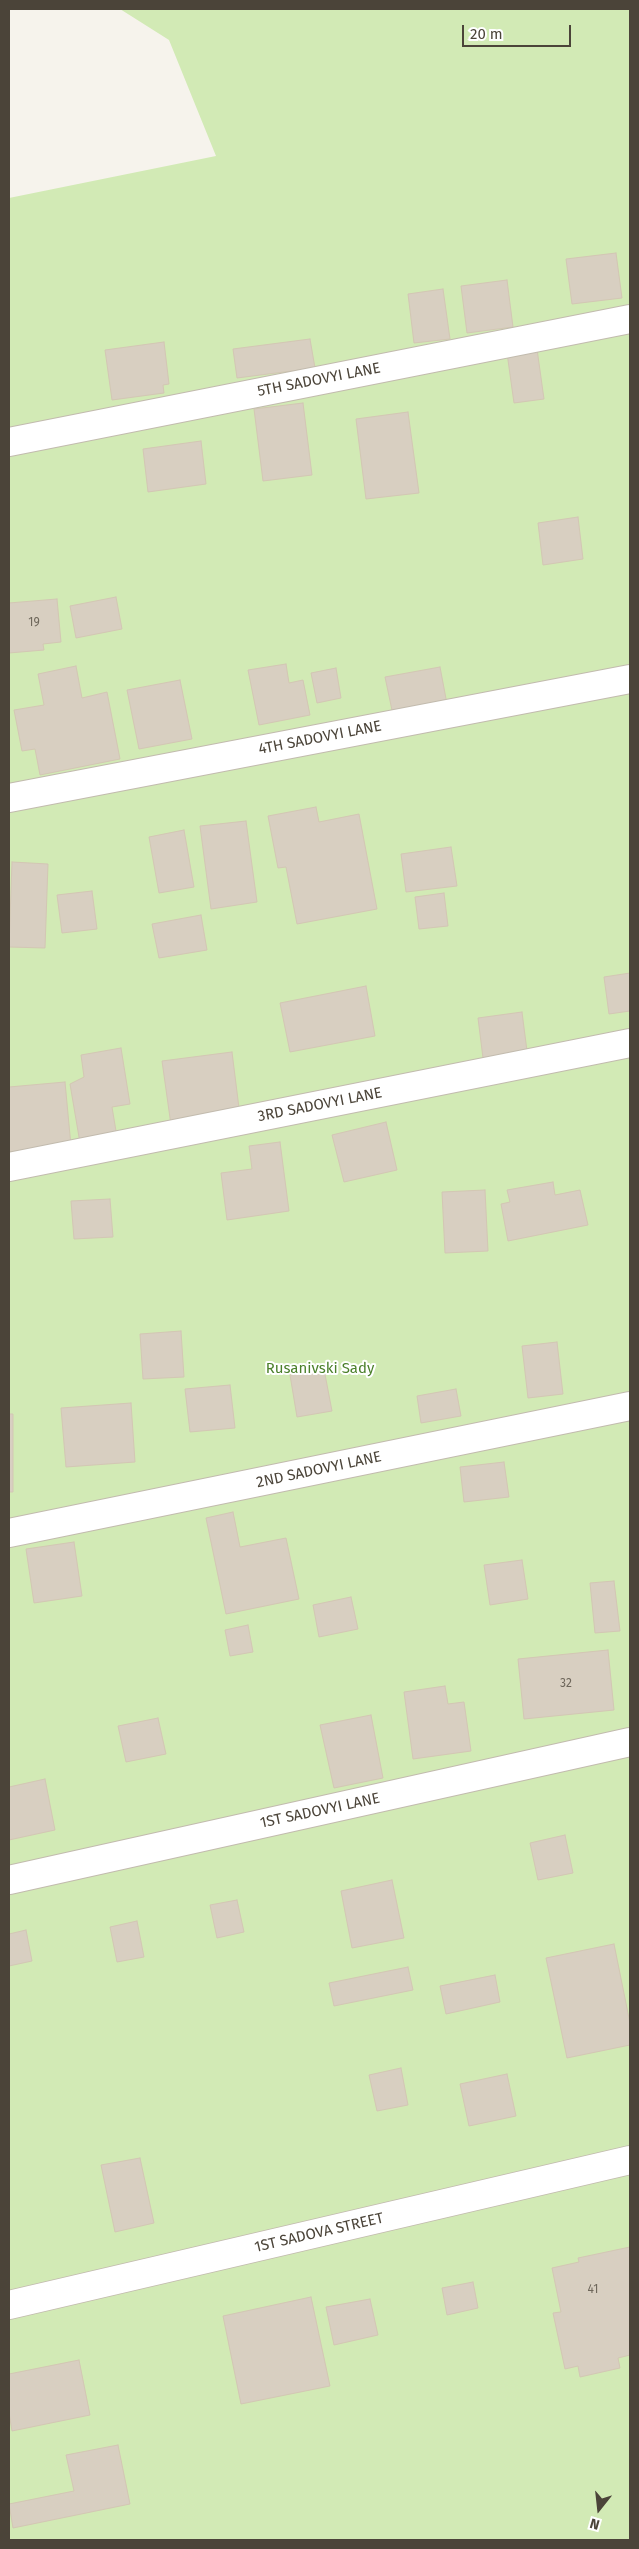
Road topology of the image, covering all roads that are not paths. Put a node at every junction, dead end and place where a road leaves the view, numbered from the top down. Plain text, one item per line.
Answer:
1 (630, 319) edge
2 (9, 442) edge
3 (630, 679) edge
4 (9, 798) edge
5 (630, 1043) edge
6 (9, 1167) edge
7 (630, 1406) edge
8 (9, 1533) edge
9 (630, 1742) edge
10 (9, 1880) edge
11 (630, 2160) edge
12 (9, 2305) edge

1 - 2 street, 5TH SADOVYI LANE
3 - 4 street, 4TH SADOVYI LANE
5 - 6 street, 3RD SADOVYI LANE
7 - 8 street, 2ND SADOVYI LANE
9 - 10 street, 1ST SADOVYI LANE
11 - 12 street, 1ST SADOVA STREET

